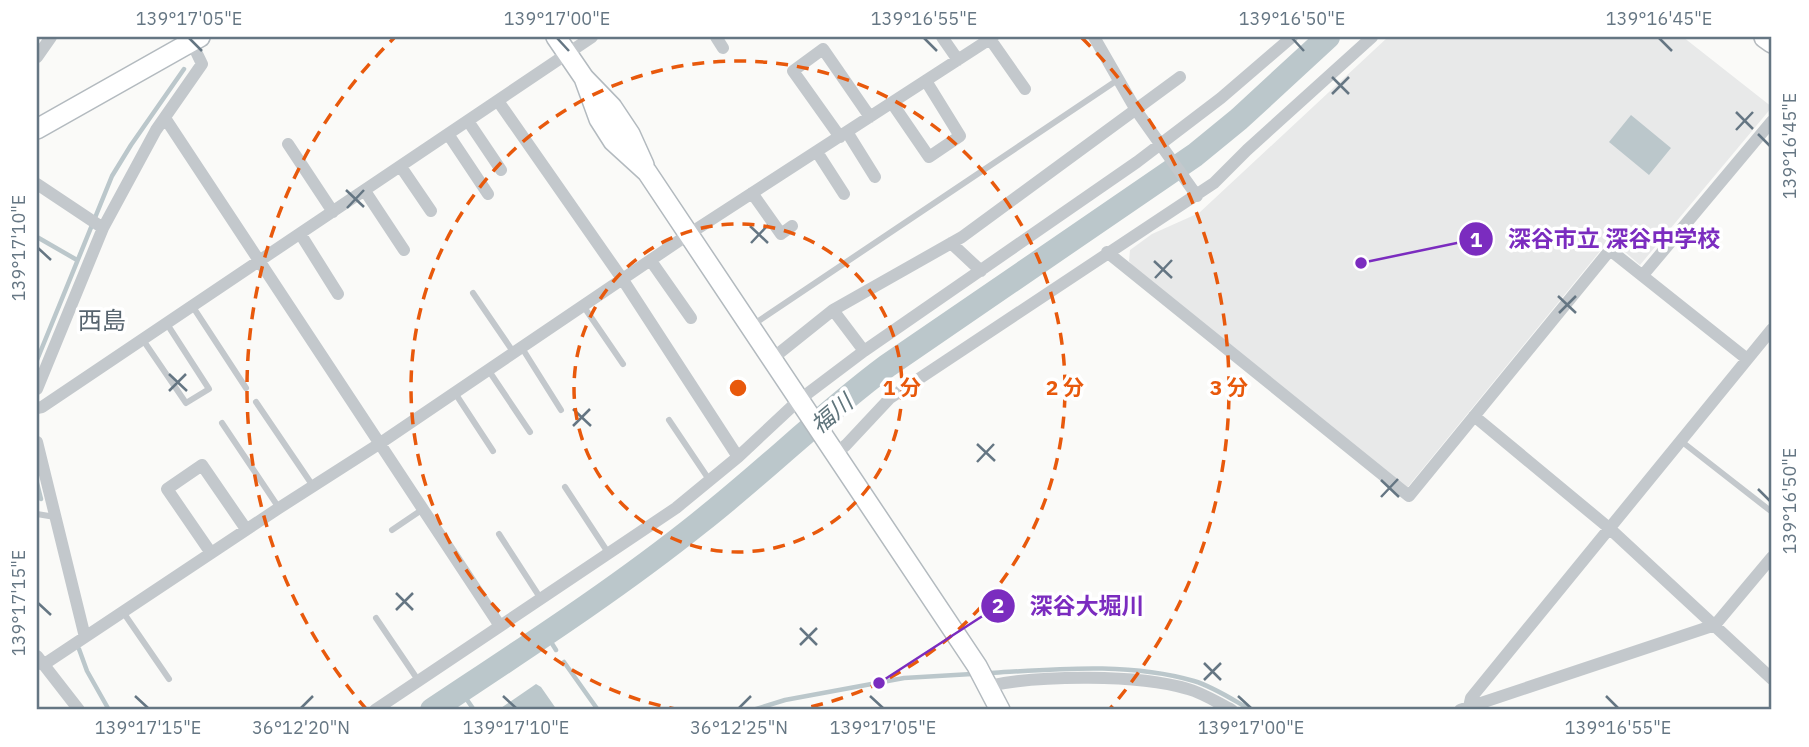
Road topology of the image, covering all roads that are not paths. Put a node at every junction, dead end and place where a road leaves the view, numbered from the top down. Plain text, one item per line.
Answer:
1 (51, 37) edge
2 (556, 37) edge
3 (592, 37) edge
4 (942, 37) edge
5 (1094, 37) edge
6 (1292, 37) edge
7 (1371, 37) edge
8 (1765, 37) edge
9 (992, 38) edge
10 (193, 39) edge
11 (1772, 42) edge
12 (567, 54) junction
13 (37, 57) edge
14 (958, 60) junction
15 (1181, 78) dead end
16 (1119, 79) junction
17 (926, 81) junction
18 (1025, 89) dead end
19 (498, 101) junction
20 (892, 103) junction
21 (1136, 110) junction
22 (870, 117) junction
23 (165, 118) junction
24 (468, 121) junction
25 (1772, 121) edge
26 (37, 129) edge
27 (448, 134) junction
28 (843, 135) junction
29 (288, 144) dead end
30 (1162, 146) junction
31 (817, 152) junction
32 (401, 167) junction
33 (501, 170) dead end
34 (875, 177) dead end
35 (37, 184) edge
36 (365, 191) junction
37 (1195, 192) junction
38 (752, 193) junction
39 (488, 194) dead end
40 (844, 194) dead end
41 (431, 211) dead end
42 (333, 212) junction
43 (792, 226) dead end
44 (103, 228) junction
45 (689, 234) junction
46 (301, 235) junction
47 (951, 243) junction
48 (404, 250) dead end
49 (1107, 252) junction
50 (651, 261) junction
51 (260, 262) junction
52 (981, 271) junction
53 (1643, 275) junction
54 (623, 281) junction
55 (473, 293) dead end
56 (338, 294) dead end
57 (193, 307) junction
58 (584, 307) junction
59 (833, 310) junction
60 (691, 318) dead end
61 (167, 324) junction
62 (750, 326) junction
63 (1772, 329) edge
64 (144, 340) junction
65 (518, 351) junction
66 (864, 351) junction
67 (772, 358) junction
68 (1747, 359) junction
69 (623, 364) dead end
70 (489, 371) junction
71 (246, 388) dead end
72 (37, 389) edge
73 (455, 393) junction
74 (256, 402) dead end
75 (801, 403) junction
76 (37, 408) edge
77 (562, 410) dead end
78 (1474, 416) junction
79 (669, 420) dead end
80 (222, 423) dead end
81 (530, 432) dead end
82 (1681, 441) junction
83 (37, 442) edge
84 (379, 444) junction
85 (832, 449) junction
86 (493, 451) dead end
87 (738, 457) junction
88 (710, 481) junction
89 (313, 486) junction
90 (565, 487) dead end
91 (279, 508) junction
92 (423, 509) junction
93 (1772, 512) edge
94 (37, 514) edge
95 (55, 517) junction
96 (1609, 528) junction
97 (246, 529) junction
98 (392, 530) dead end
99 (499, 534) dead end
100 (211, 553) junction
101 (609, 554) junction
102 (1772, 557) edge
103 (541, 599) junction
104 (123, 612) junction
105 (376, 618) dead end
106 (1715, 625) junction
107 (500, 626) junction
108 (85, 638) junction
109 (40, 660) edge
110 (169, 679) dead end
111 (1772, 679) edge
112 (418, 680) junction
113 (988, 686) junction
114 (1465, 709) edge
115 (79, 710) edge
116 (375, 710) edge
117 (1000, 710) edge
118 (1232, 710) edge

1 - 13 street
2 - 12 street
3 - 12 street
4 - 14 street
5 - 16 street
6 - 30 street
7 - 37 street
8 - 11 main road
9 - 14 street
9 - 18 street
10 - 23 street
10 - 26 street
12 - 19 street
12 - 45 street
14 - 17 street
15 - 21 street
16 - 21 street
16 - 62 lane
17 - 20 street
17 - 20 street
19 - 24 street
19 - 54 street
20 - 22 street
21 - 30 street
21 - 47 street
22 - 28 street
22 - 28 street
23 - 44 street
23 - 51 street
24 - 27 street
24 - 33 street
25 - 53 street
27 - 32 street
27 - 39 street
28 - 31 street
28 - 34 street
29 - 42 street
30 - 37 street
30 - 52 street
31 - 38 street
31 - 40 street
32 - 36 street
32 - 41 street
35 - 44 street
36 - 42 street
36 - 48 street
37 - 49 street
38 - 43 street
38 - 45 street
42 - 46 street
44 - 72 street
45 - 50 street
45 - 62 street
46 - 51 street
46 - 56 street
47 - 52 street
47 - 59 street
49 - 78 street
49 - 85 street
50 - 54 street
50 - 60 street
51 - 57 street
51 - 84 street
52 - 66 street
53 - 68 street
53 - 78 street
54 - 58 street
54 - 87 street
55 - 65 lane
57 - 61 street
57 - 71 lane
58 - 65 street
58 - 69 lane
59 - 66 street
59 - 67 street
61 - 64 street
61 - 64 lane
62 - 67 street
63 - 68 street
64 - 76 street
65 - 70 street
65 - 77 lane
66 - 75 street
67 - 75 street
68 - 82 street
70 - 73 street
70 - 81 lane
73 - 84 street
73 - 86 lane
74 - 89 lane
75 - 85 street
75 - 87 street
78 - 96 street
79 - 88 lane
80 - 91 lane
82 - 93 lane
82 - 96 street
83 - 95 street
84 - 89 street
84 - 92 street
85 - 113 street
87 - 88 street
88 - 101 street
89 - 91 street
90 - 101 lane
91 - 97 street
92 - 98 lane
92 - 107 street
94 - 95 lane
95 - 108 street
96 - 106 street
96 - 114 street
97 - 100 street
97 - 100 street
99 - 103 lane
100 - 104 street
101 - 103 street
102 - 106 street
103 - 107 street
104 - 108 street
104 - 110 lane
105 - 112 lane
106 - 111 street
106 - 114 street
107 - 112 street
108 - 109 street
109 - 115 street
112 - 116 street
113 - 117 street
113 - 118 street

